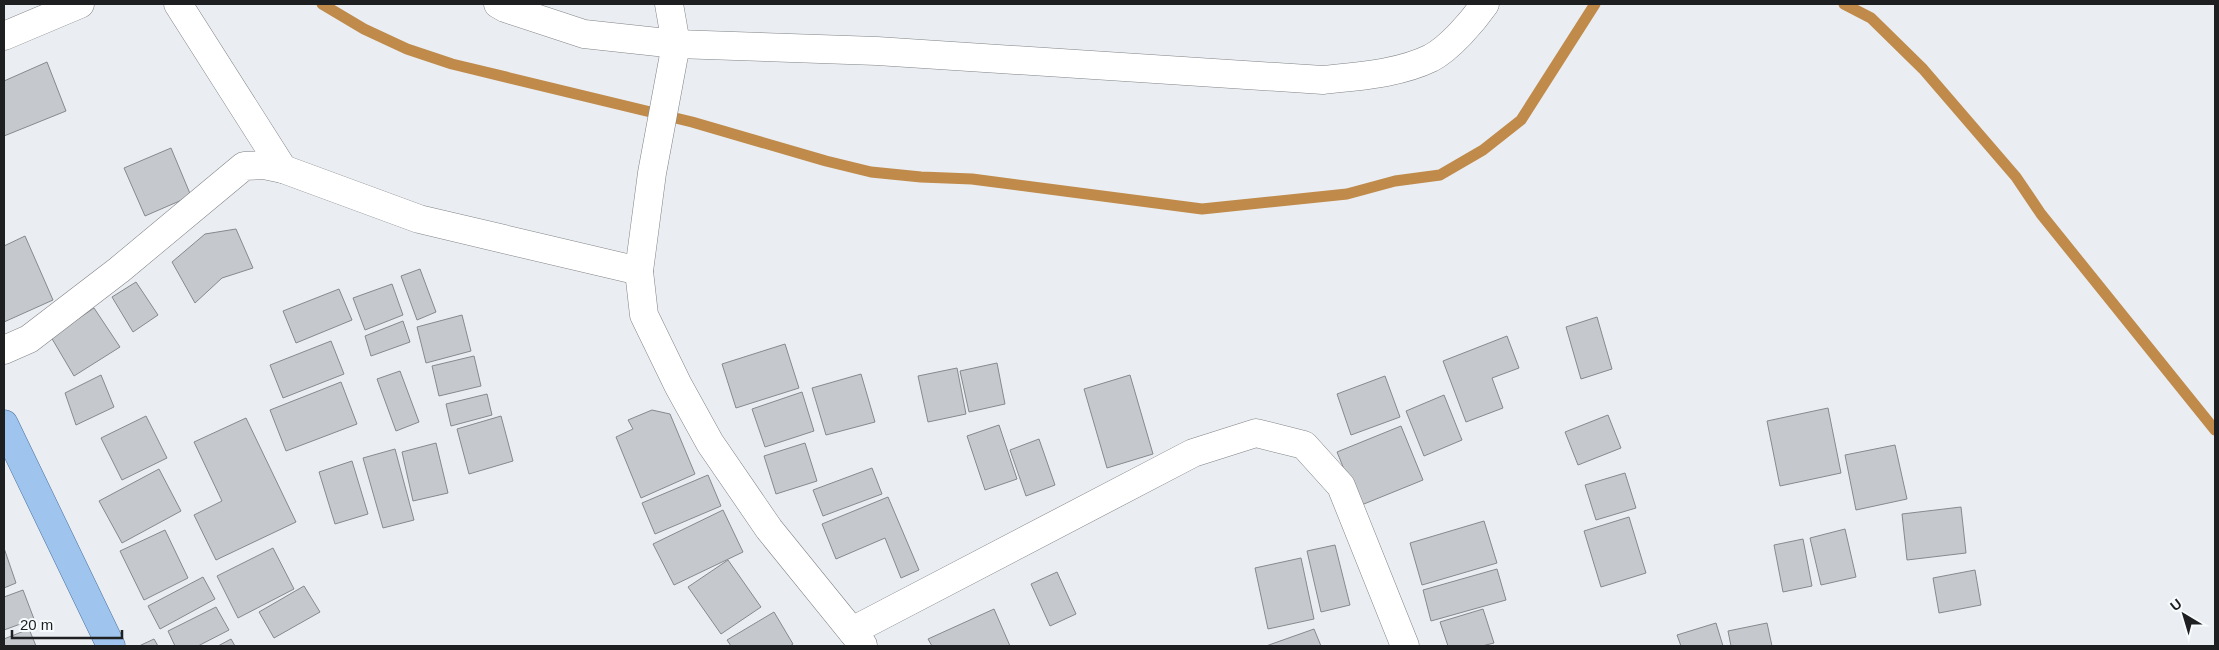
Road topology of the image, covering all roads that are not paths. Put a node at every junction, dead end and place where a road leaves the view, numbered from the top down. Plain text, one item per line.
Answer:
1 (80, 4) edge
2 (178, 4) edge
3 (498, 4) edge
4 (669, 4) edge
5 (1485, 4) edge
6 (4, 36) edge
7 (676, 44) junction
8 (283, 168) junction
9 (639, 271) junction
10 (4, 350) edge
11 (4, 424) edge
12 (858, 639) edge
13 (111, 646) edge
14 (1404, 646) edge

1 - 6 street
2 - 8 street
3 - 7 street
4 - 7 street
5 - 7 street
7 - 9 street
8 - 9 street
8 - 10 street
9 - 12 street
11 - 13 main road
12 - 14 street

